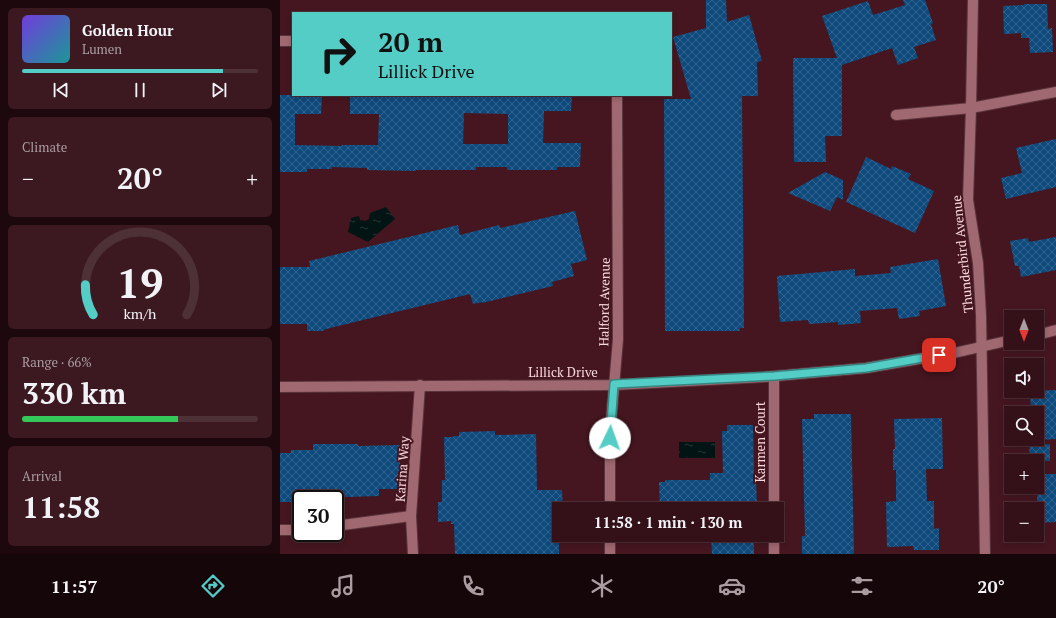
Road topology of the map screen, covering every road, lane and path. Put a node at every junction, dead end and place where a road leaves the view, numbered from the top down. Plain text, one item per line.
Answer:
1 (973, 0) edge
2 (280, 41) edge
3 (292, 41) edge
4 (1056, 92) edge
5 (617, 96) edge
6 (971, 108) junction
7 (896, 115) dead end
8 (1056, 330) edge
9 (1044, 333) edge
10 (1004, 342) edge
11 (982, 347) junction
12 (774, 376) junction
13 (614, 384) junction
14 (420, 385) junction
15 (280, 387) edge
16 (610, 502) edge
17 (774, 502) edge
18 (411, 516) junction
19 (344, 525) edge
20 (280, 530) edge
21 (292, 530) edge
22 (610, 542) edge
23 (774, 542) edge
24 (413, 554) edge
25 (610, 554) edge
26 (774, 554) edge
27 (985, 554) edge

1 - 6 street, Thunderbird Avenue
2 - 3 street
4 - 6 street
5 - 13 street, Halford Avenue
6 - 7 street
6 - 11 street, Thunderbird Avenue
8 - 9 street
10 - 11 street, Lillick Drive
11 - 12 street, Lillick Drive
11 - 27 street, Thunderbird Avenue
12 - 13 street, Lillick Drive
12 - 17 street, Karmen Court
13 - 14 street, Lillick Drive
13 - 16 street, Halford Avenue
14 - 15 street, Lillick Drive
14 - 18 street, Karina Way
18 - 19 street
18 - 24 street, Karina Way
20 - 21 street
22 - 25 street
23 - 26 street

